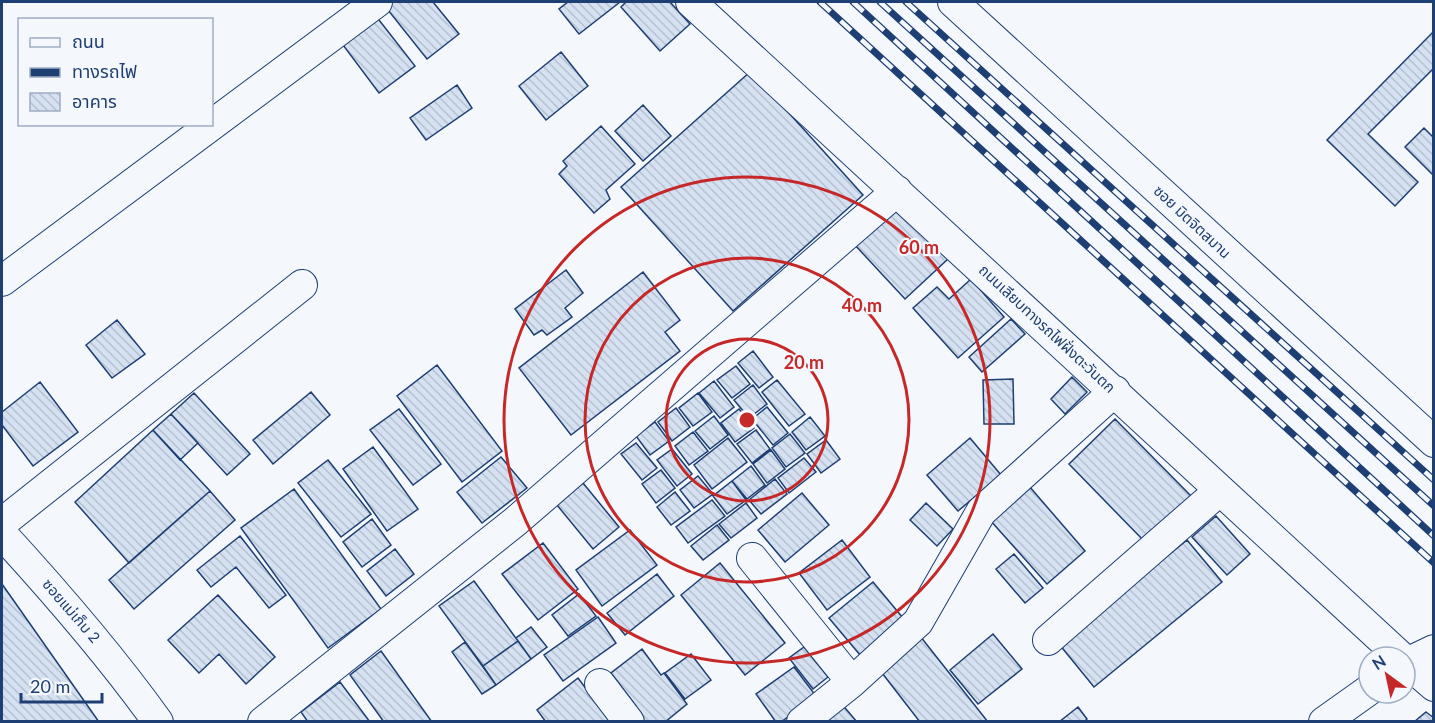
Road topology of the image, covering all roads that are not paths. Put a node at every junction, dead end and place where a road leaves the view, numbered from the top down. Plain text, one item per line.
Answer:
1 (378, 2) edge
2 (691, 2) edge
3 (953, 2) edge
4 (213, 124) edge
5 (211, 126) edge
6 (897, 190) junction
7 (2, 281) edge
8 (302, 285) dead end
9 (1115, 392) junction
10 (1434, 442) edge
11 (1220, 491) junction
12 (2, 523) edge
13 (2, 534) edge
14 (752, 558) dead end
15 (1048, 640) dead end
16 (1387, 645) edge
17 (1434, 650) edge
18 (1417, 656) edge
19 (1417, 672) edge
20 (852, 682) junction
21 (600, 684) dead end
22 (1434, 686) edge
23 (1357, 699) edge
24 (158, 722) edge
25 (263, 722) edge
26 (629, 722) edge
27 (802, 722) edge
28 (1324, 722) edge

1 - 4 street
2 - 6 street, ถนนเลียบทางรถไฟฝั่งตะวันตก
3 - 10 street, ซอย มิตจิตสมาน
5 - 7 street
6 - 9 street, ถนนเลียบทางรถไฟฝั่งตะวันตก
6 - 25 street
8 - 12 street
9 - 11 street, ถนนเลียบทางรถไฟฝั่งตะวันตก
9 - 20 street
11 - 15 street
11 - 16 street, ถนนเลียบทางรถไฟฝั่งตะวันตก
13 - 24 street, ซอยแม่เก็บ 2
14 - 20 street
17 - 18 street
19 - 22 street, ถนนเลียบทางรถไฟฝั่งตะวันตก
20 - 27 street
21 - 26 street
23 - 28 street

